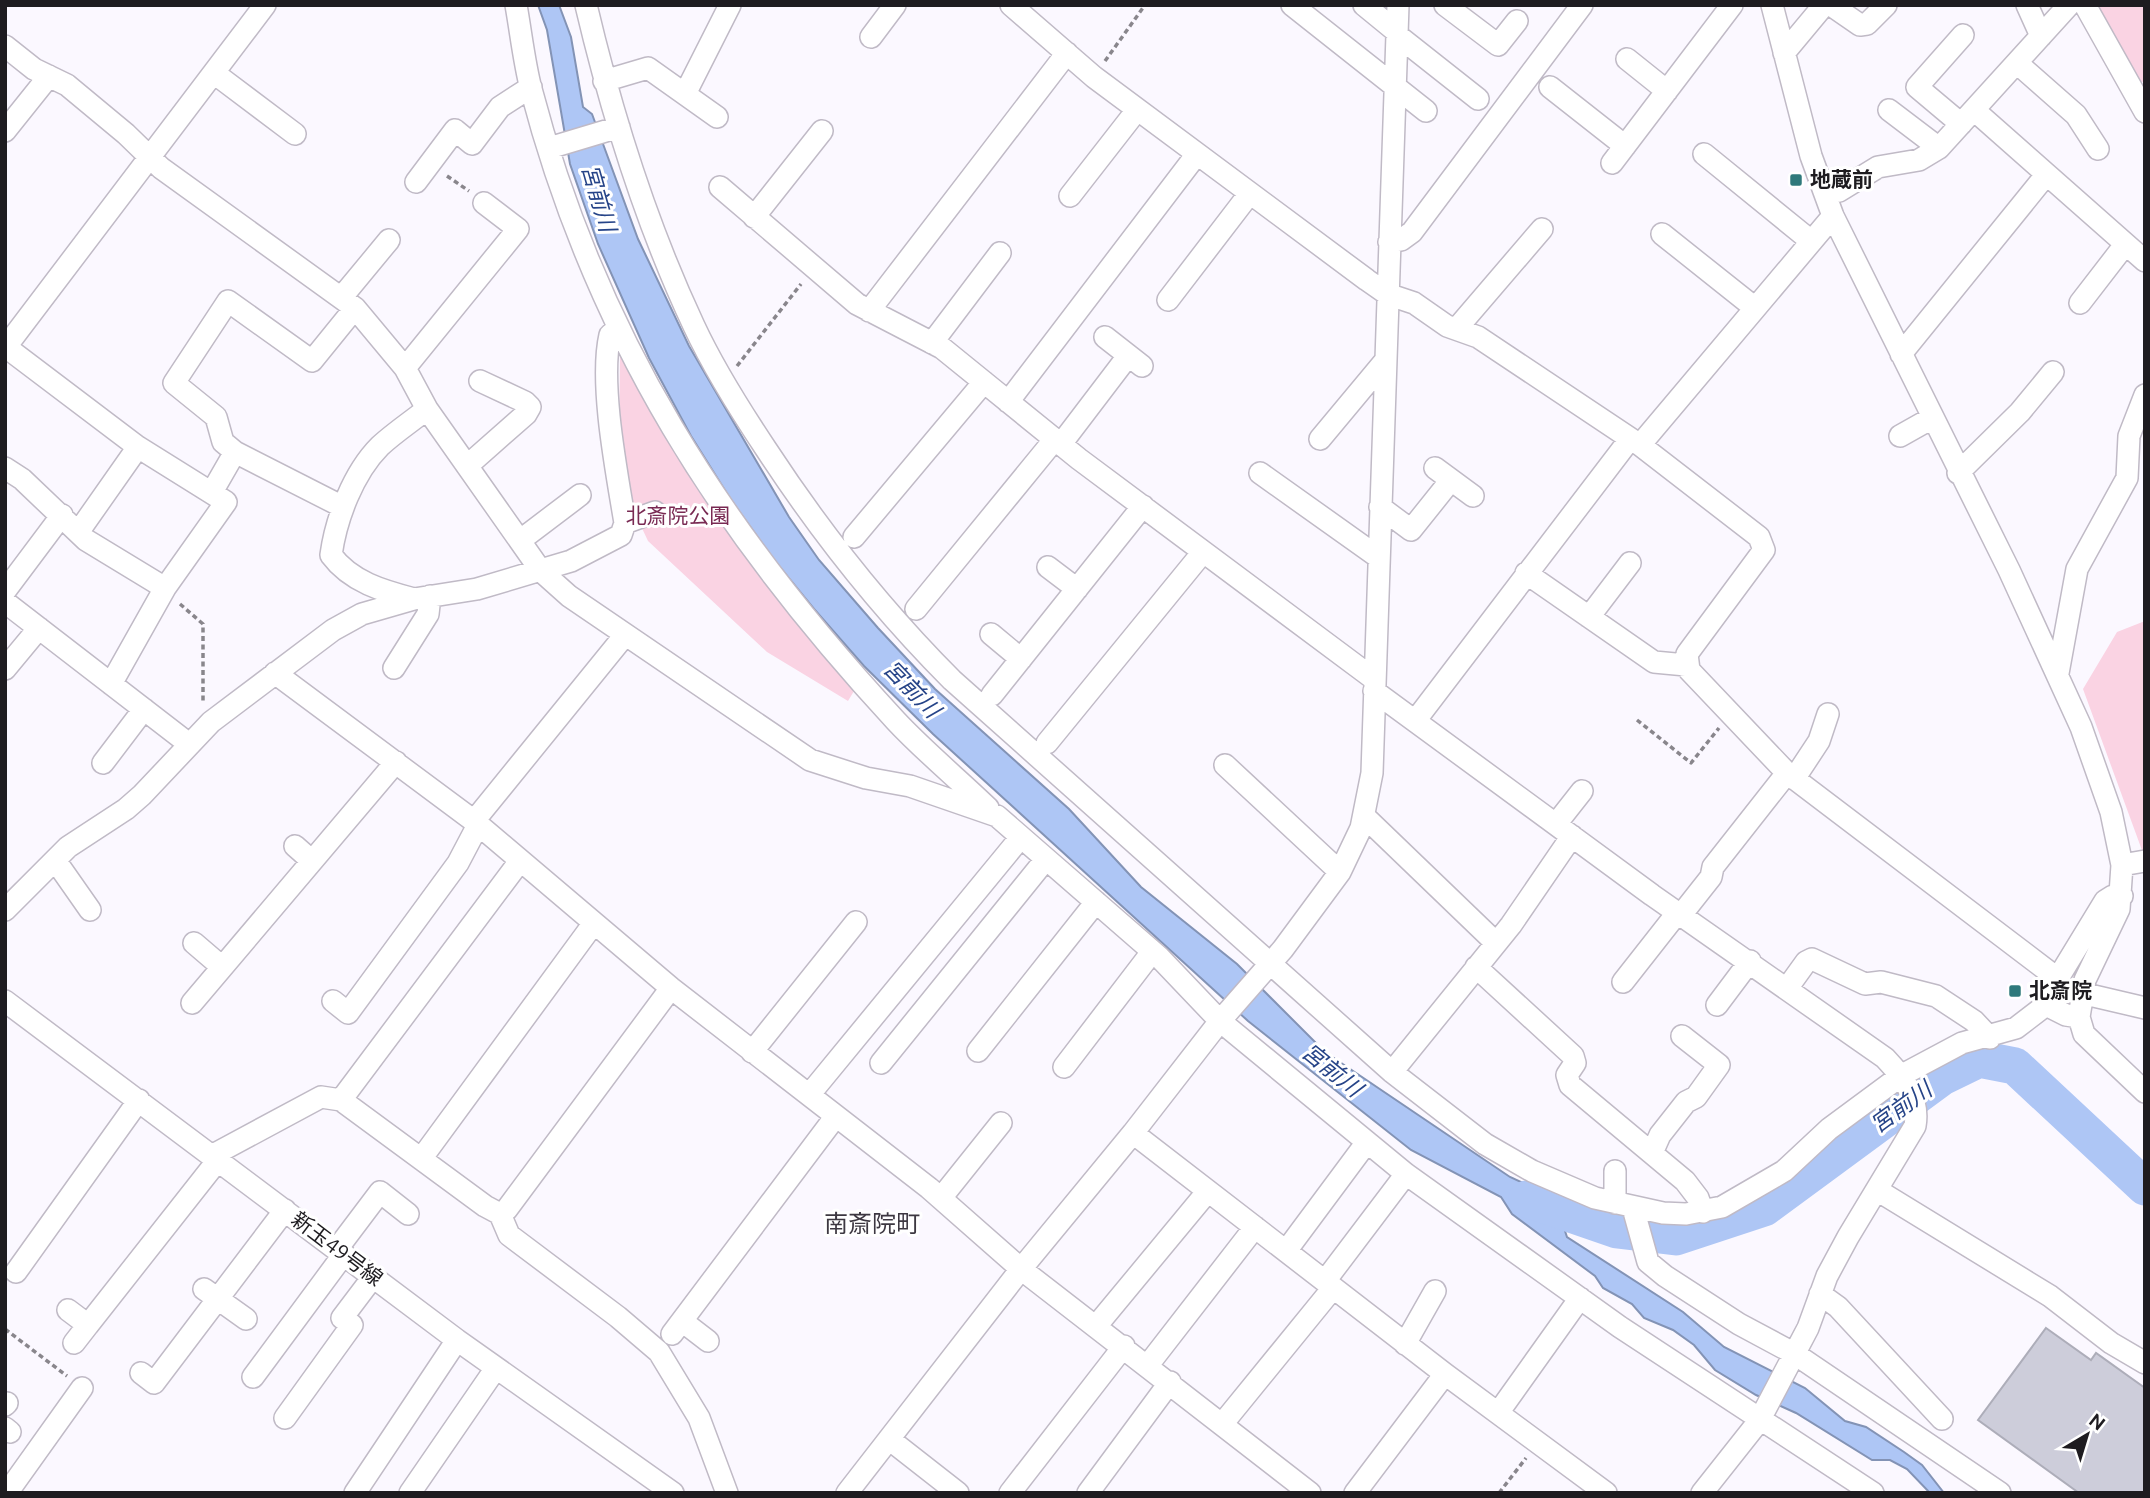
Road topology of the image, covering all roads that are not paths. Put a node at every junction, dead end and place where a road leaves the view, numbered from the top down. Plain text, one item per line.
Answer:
1 (265, 5) edge
2 (516, 5) edge
3 (895, 5) edge
4 (1011, 5) edge
5 (1292, 5) edge
6 (1364, 5) edge
7 (1398, 5) edge
8 (1446, 5) edge
9 (1582, 5) edge
10 (1732, 5) edge
11 (1772, 5) edge
12 (1824, 5) edge
13 (1831, 5) edge
14 (1886, 5) edge
15 (2026, 5) edge
16 (2069, 5) edge
17 (2085, 5) edge
18 (586, 6) edge
19 (719, 13) edge
20 (1517, 21) dead end
21 (1397, 33) junction
22 (1963, 35) dead end
23 (2041, 36) junction
24 (871, 37) dead end
25 (5, 46) edge
26 (1067, 53) junction
27 (1784, 53) junction
28 (1627, 59) dead end
29 (2017, 63) junction
30 (214, 73) junction
31 (49, 76) junction
32 (604, 81) junction
33 (1395, 86) junction
34 (531, 87) junction
35 (1562, 87) dead end
36 (1667, 91) junction
37 (685, 94) junction
38 (1478, 99) dead end
39 (1137, 110) junction
40 (1889, 110) dead end
41 (1426, 111) dead end
42 (2145, 112) edge
43 (717, 117) dead end
44 (1968, 117) junction
45 (615, 128) junction
46 (5, 131) edge
47 (822, 131) dead end
48 (295, 134) dead end
49 (554, 146) junction
50 (1939, 148) junction
51 (2098, 149) dead end
52 (1197, 154) junction
53 (1704, 154) dead end
54 (149, 157) junction
55 (2046, 175) junction
56 (416, 182) dead end
57 (720, 187) dead end
58 (1250, 193) junction
59 (1826, 193) junction
60 (1070, 197) dead end
61 (484, 203) dead end
62 (1833, 216) junction
63 (754, 217) junction
64 (1542, 229) dead end
65 (1662, 234) dead end
66 (389, 240) dead end
67 (1389, 242) junction
68 (1811, 242) junction
69 (2124, 246) junction
70 (1000, 253) dead end
71 (2145, 261) edge
72 (1387, 294) junction
73 (1168, 300) dead end
74 (348, 303) junction
75 (2080, 303) dead end
76 (1755, 308) junction
77 (869, 311) junction
78 (1458, 327) junction
79 (618, 329) junction
80 (1105, 337) dead end
81 (932, 343) junction
82 (6, 348) edge
83 (1901, 354) junction
84 (1385, 361) junction
85 (405, 368) junction
86 (2053, 372) dead end
87 (480, 381) dead end
88 (984, 382) junction
89 (2145, 395) edge
90 (1008, 401) junction
91 (427, 409) junction
92 (1932, 418) junction
93 (1323, 426) dead end
94 (1900, 436) dead end
95 (1058, 442) junction
96 (1635, 442) junction
97 (138, 447) junction
98 (235, 452) junction
99 (467, 466) junction
100 (5, 468) edge
101 (1260, 473) dead end
102 (1958, 473) junction
103 (2136, 478) edge
104 (212, 492) junction
105 (580, 495) dead end
106 (1473, 496) dead end
107 (343, 506) junction
108 (1143, 506) junction
109 (1380, 507) junction
110 (655, 512) dead end
111 (62, 515) junction
112 (625, 523) junction
113 (79, 531) junction
114 (854, 537) dead end
115 (522, 539) junction
116 (1203, 552) junction
117 (1378, 557) junction
118 (1630, 563) dead end
119 (1048, 567) dead end
120 (541, 570) junction
121 (1526, 573) junction
122 (165, 589) junction
123 (1077, 589) junction
124 (5, 591) edge
125 (422, 598) junction
126 (5, 601) edge
127 (929, 602) dead end
128 (1588, 617) junction
129 (39, 628) junction
130 (990, 634) dead end
131 (625, 635) junction
132 (1021, 659) junction
133 (1686, 665) junction
134 (394, 668) dead end
135 (5, 669) edge
136 (275, 673) junction
137 (2058, 673) junction
138 (111, 684) junction
139 (1374, 685) junction
140 (992, 695) dead end
141 (144, 709) junction
142 (1828, 714) dead end
143 (1415, 721) junction
144 (1047, 743) dead end
145 (189, 744) junction
146 (396, 762) junction
147 (103, 763) dead end
148 (1225, 765) dead end
149 (1791, 776) junction
150 (1583, 792) dead end
151 (997, 816) junction
152 (1364, 816) junction
153 (476, 823) junction
154 (1564, 830) junction
155 (1020, 837) junction
156 (295, 846) dead end
157 (1046, 859) junction
158 (55, 860) junction
159 (312, 861) junction
160 (520, 861) junction
161 (2145, 862) edge
162 (2122, 865) junction
163 (1340, 872) junction
164 (2122, 896) junction
165 (1096, 902) junction
166 (5, 910) edge
167 (90, 910) dead end
168 (1680, 914) junction
169 (856, 922) dead end
170 (594, 923) junction
171 (194, 943) dead end
172 (1496, 943) junction
173 (1153, 952) junction
174 (1750, 961) junction
175 (222, 967) junction
176 (1265, 967) junction
177 (1476, 967) junction
178 (2057, 978) junction
179 (1623, 982) dead end
180 (671, 988) junction
181 (1788, 988) junction
182 (2081, 993) junction
183 (5, 1001) edge
184 (333, 1001) dead end
185 (192, 1003) dead end
186 (1717, 1004) dead end
187 (2046, 1005) junction
188 (2145, 1008) edge
189 (2079, 1017) junction
190 (1222, 1018) junction
191 (1990, 1038) junction
192 (1697, 1039) dead end
193 (978, 1051) dead end
194 (752, 1052) junction
195 (881, 1063) dead end
196 (1064, 1067) dead end
197 (1392, 1072) junction
198 (1904, 1079) junction
199 (2145, 1092) edge
200 (809, 1095) junction
201 (139, 1100) junction
202 (341, 1100) junction
203 (836, 1116) junction
204 (1001, 1123) dead end
205 (1133, 1133) junction
206 (1367, 1142) junction
207 (1652, 1153) junction
208 (216, 1158) junction
209 (421, 1159) junction
210 (1615, 1171) dead end
211 (1406, 1174) junction
212 (1877, 1190) junction
213 (1208, 1191) junction
214 (941, 1198) junction
215 (1628, 1209) junction
216 (285, 1210) junction
217 (1703, 1212) junction
218 (408, 1214) dead end
219 (500, 1214) junction
220 (1255, 1227) junction
221 (340, 1251) junction
222 (1286, 1251) junction
223 (1021, 1269) junction
224 (16, 1272) dead end
225 (373, 1277) junction
226 (1329, 1285) junction
227 (1435, 1291) dead end
228 (211, 1294) junction
229 (1820, 1294) junction
230 (1580, 1298) junction
231 (68, 1310) dead end
232 (246, 1319) dead end
233 (88, 1325) junction
234 (1097, 1325) junction
235 (457, 1340) junction
236 (708, 1341) dead end
237 (74, 1343) dead end
238 (1405, 1344) junction
239 (1124, 1346) junction
240 (1793, 1359) junction
241 (2145, 1363) edge
242 (1148, 1364) junction
243 (496, 1368) junction
244 (141, 1373) dead end
245 (1445, 1374) junction
246 (253, 1377) dead end
247 (1170, 1382) junction
248 (82, 1388) road end
249 (1498, 1413) junction
250 (1761, 1416) junction
251 (285, 1418) dead end
252 (1942, 1419) dead end
253 (1223, 1423) junction
254 (889, 1439) junction
255 (1842, 1474) junction
256 (7, 1493) edge
257 (355, 1493) edge
258 (410, 1493) edge
259 (673, 1493) edge
260 (727, 1493) edge
261 (847, 1493) edge
262 (958, 1493) edge
263 (1010, 1493) edge
264 (1088, 1493) edge
265 (1310, 1493) edge
266 (1355, 1493) edge
267 (1606, 1493) edge
268 (1702, 1493) edge
269 (1856, 1493) edge
270 (1873, 1493) edge
271 (2000, 1493) edge

1 - 30 street
2 - 34 street
3 - 24 street
4 - 26 street
5 - 33 street
6 - 21 street
7 - 21 street
8 - 20 street
9 - 67 street
10 - 36 street
11 - 27 street
12 - 27 street
13 - 14 street
15 - 23 street
16 - 23 street
17 - 42 street
18 - 32 street
19 - 37 street
21 - 33 street
21 - 38 street
22 - 44 street
23 - 29 street
25 - 31 street
26 - 39 street
26 - 77 street
27 - 59 street
28 - 36 street
29 - 44 street
29 - 51 street
30 - 48 street
30 - 54 street
31 - 46 street
31 - 54 street
32 - 37 street
32 - 45 street
33 - 41 street
33 - 67 street
34 - 49 street
34 - 56 street
35 - 36 street
37 - 43 street
39 - 52 street
39 - 60 street
40 - 50 street
44 - 50 street
44 - 55 street
45 - 49 street
45 - 176 street
47 - 63 street
49 - 79 street
50 - 59 street
52 - 58 street
52 - 90 street
53 - 68 street
54 - 74 street
54 - 82 street
55 - 69 street
55 - 83 street
57 - 63 street
58 - 72 street
58 - 73 street
59 - 62 street
61 - 85 street
62 - 68 street
62 - 83 street
63 - 77 street
64 - 78 street
65 - 76 street
66 - 74 street
67 - 72 street
68 - 76 street
69 - 71 street
69 - 75 street
70 - 81 street
72 - 78 street
72 - 84 street
74 - 85 street
74 - 98 street
76 - 96 street
77 - 81 street
78 - 96 street
79 - 112 street
79 - 151 street
80 - 95 street
81 - 88 street
82 - 97 street
83 - 92 street
84 - 93 street
84 - 109 street
85 - 91 street
86 - 102 street
87 - 99 street
88 - 90 street
88 - 114 street
89 - 103 street
90 - 95 street
91 - 99 street
91 - 107 street
92 - 94 street
92 - 102 street
95 - 108 street
95 - 127 street
96 - 121 street
96 - 133 street
97 - 104 street
97 - 113 street
98 - 104 street
98 - 107 street
99 - 115 street
100 - 111 street
101 - 117 street
102 - 137 street
103 - 137 street
104 - 122 street
105 - 115 street
106 - 109 street
107 - 125 street
108 - 116 street
108 - 123 street
109 - 117 street
110 - 112 street
111 - 113 street
111 - 124 street
112 - 120 street
113 - 122 street
115 - 120 street
116 - 139 street
116 - 144 street
117 - 139 street
118 - 128 street
119 - 123 street
120 - 125 street
120 - 131 street
121 - 128 street
121 - 143 street
122 - 138 street
123 - 132 street
125 - 134 street
125 - 136 street
126 - 129 street
128 - 133 street
129 - 135 street
129 - 138 street
130 - 132 street
131 - 151 street
131 - 153 street
132 - 140 street
133 - 149 street
136 - 145 street
136 - 146 street
137 - 162 street
138 - 141 street
139 - 143 street
139 - 152 street
141 - 145 street
141 - 147 street
142 - 149 street
143 - 154 street
145 - 158 street
146 - 153 street
146 - 159 street
148 - 163 street
149 - 168 street
149 - 178 street
150 - 154 street
151 - 155 street
152 - 163 street
152 - 172 street
153 - 160 street
153 - 184 street
154 - 168 street
154 - 172 street
155 - 157 street
155 - 200 street
156 - 159 street
157 - 165 street
157 - 195 street
158 - 166 street
158 - 167 street
159 - 175 street
160 - 170 street
160 - 202 street
161 - 162 street
162 - 164 street
163 - 176 street
164 - 178 street
164 - 182 street
165 - 173 street
165 - 193 street
168 - 174 street
168 - 179 street
169 - 194 street
170 - 180 street
170 - 209 street
171 - 175 street
172 - 177 street
173 - 190 street
173 - 196 street
174 - 181 street
174 - 186 street
175 - 185 street
176 - 190 street
176 - 197 street
177 - 197 street
177 - 207 street
178 - 187 street
180 - 194 street
180 - 219 street
181 - 191 street
181 - 198 street
182 - 188 street
182 - 189 street
183 - 201 street, 新玉49号線
187 - 189 street
187 - 191 street
189 - 199 street
190 - 205 street
190 - 206 street
191 - 198 street
192 - 207 street
194 - 200 street
197 - 215 street
198 - 212 street
198 - 217 street
200 - 203 street
201 - 208 street, 新玉49号線
201 - 224 street
202 - 208 street
202 - 209 street
203 - 214 street
203 - 236 street
204 - 214 street
205 - 213 street
205 - 223 street
206 - 211 street
206 - 222 street
207 - 217 street
208 - 216 street, 新玉49号線
208 - 233 street
209 - 219 street
210 - 215 street
211 - 226 street
211 - 230 street
212 - 229 street
212 - 241 street
213 - 220 street
213 - 234 street
214 - 223 street
215 - 217 street
215 - 240 street
216 - 221 street, 新玉49号線
216 - 228 street
218 - 221 street
219 - 260 street
220 - 222 street
220 - 242 street
221 - 225 street, 新玉49号線
221 - 246 street
222 - 226 street
223 - 234 street
223 - 254 street
225 - 235 street, 新玉49号線
225 - 251 street
226 - 238 street
226 - 253 street
227 - 238 street
228 - 232 street
228 - 244 street
229 - 240 street
229 - 252 street
230 - 249 street
230 - 250 street
231 - 233 street
233 - 237 street
234 - 239 street
235 - 243 street, 新玉49号線
235 - 257 street
238 - 245 street
239 - 242 street
239 - 263 street
240 - 250 street
240 - 271 street
242 - 247 street
243 - 258 street
243 - 259 street, 新玉49号線
245 - 249 street
245 - 266 street
247 - 253 street
247 - 264 street
248 - 256 street
249 - 267 street
250 - 255 street
250 - 268 street
253 - 265 street
254 - 261 street
254 - 262 street
255 - 269 street
255 - 270 street

